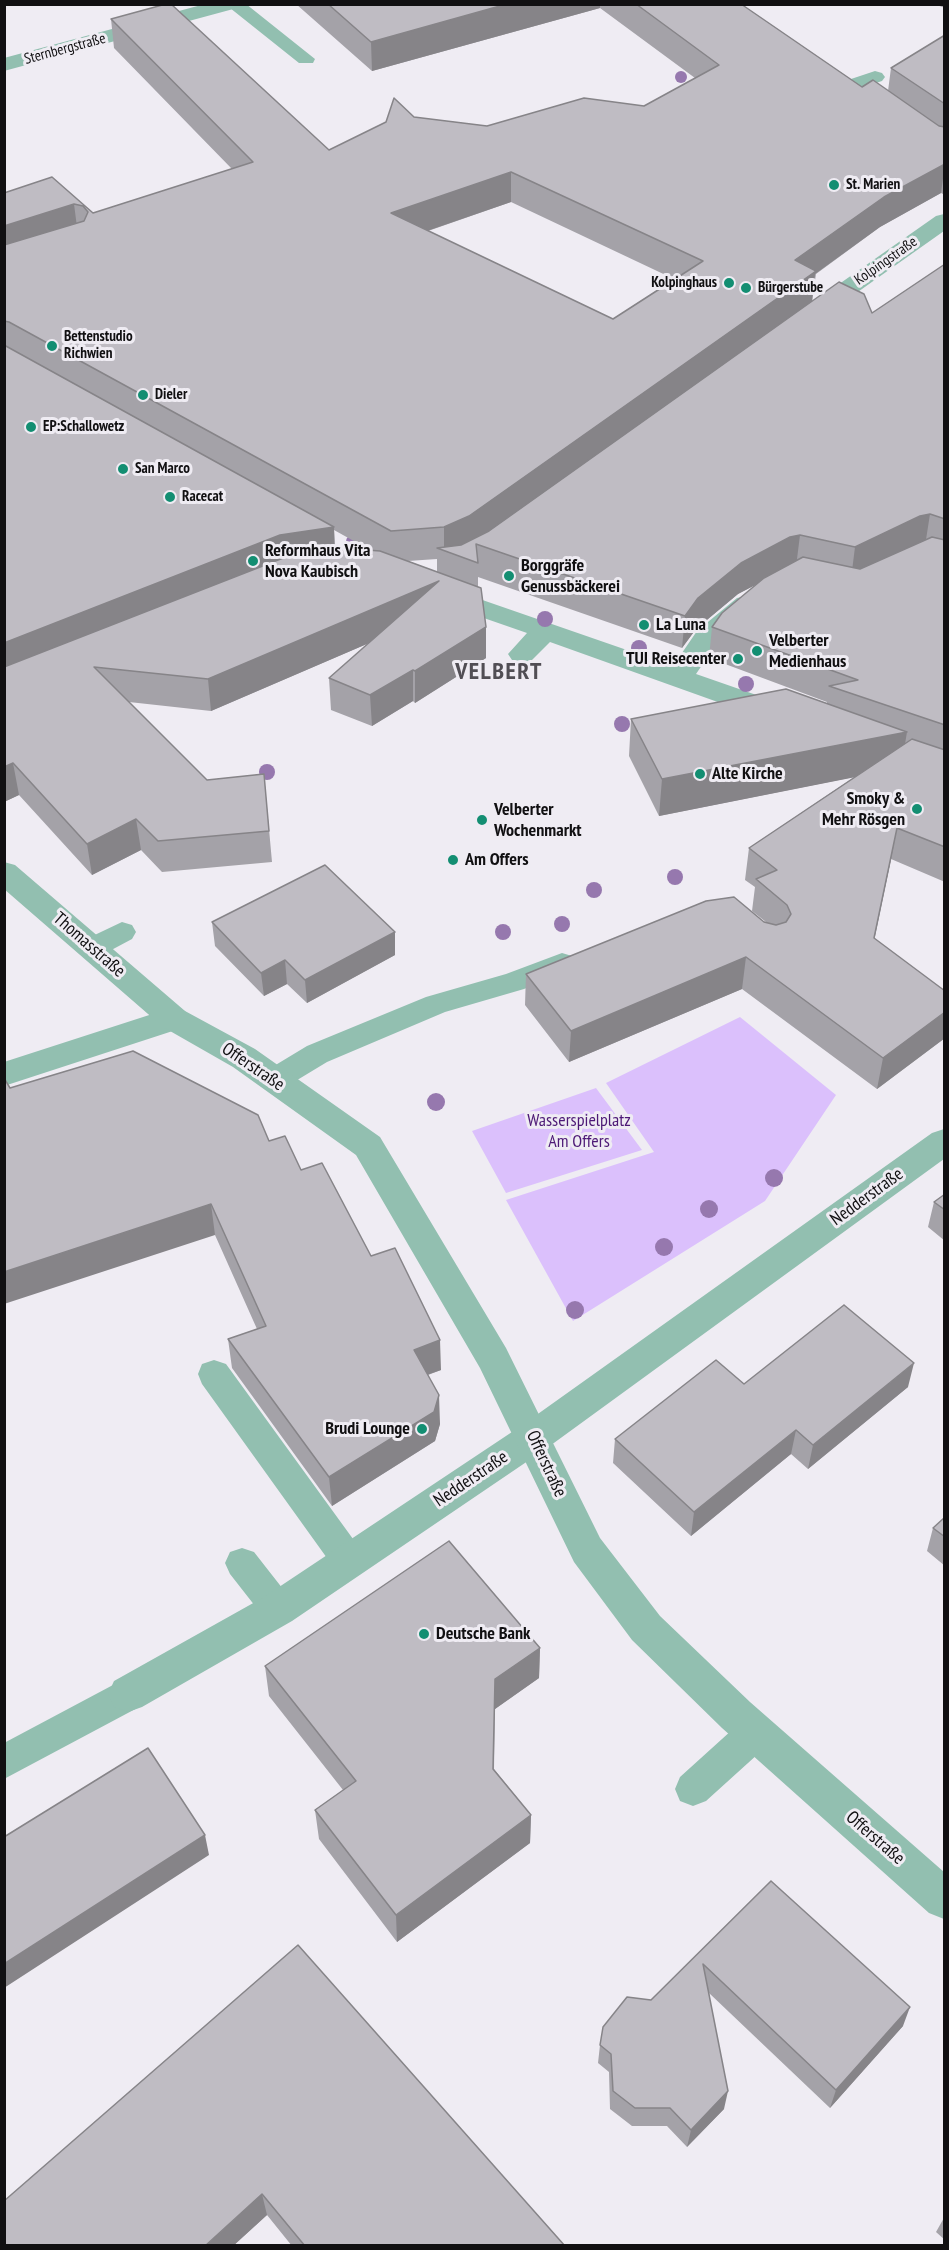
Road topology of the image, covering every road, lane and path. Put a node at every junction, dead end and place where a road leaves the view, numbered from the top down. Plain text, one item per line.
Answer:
1 (232, 4) edge
2 (306, 59) dead end
3 (4, 65) edge
4 (833, 72) edge
5 (875, 77) dead end
6 (852, 85) junction
7 (872, 98) edge
8 (945, 221) edge
9 (791, 329) edge
10 (432, 576) edge
11 (768, 592) edge
12 (544, 632) junction
13 (593, 649) junction
14 (522, 654) dead end
15 (571, 668) dead end
16 (684, 688) junction
17 (800, 720) edge
18 (4, 872) edge
19 (122, 932) dead end
20 (92, 948) junction
21 (589, 953) edge
22 (174, 1019) junction
23 (4, 1074) edge
24 (274, 1080) junction
25 (945, 1142) edge
26 (214, 1374) dead end
27 (534, 1437) junction
28 (349, 1561) junction
29 (242, 1563) dead end
30 (278, 1609) junction
31 (128, 1694) joint
32 (756, 1732) junction
33 (4, 1762) edge
34 (693, 1789) dead end
35 (945, 1899) edge

1 - 2 lane
1 - 3 street, Sternbergstraße
4 - 6 street
5 - 6 lane
6 - 7 street
8 - 9 street, Kolpingstraße
10 - 12 street
11 - 16 street
12 - 13 street
12 - 14 street
13 - 15 street
13 - 16 street
16 - 17 street
18 - 20 street, Thomasstraße
19 - 20 lane
20 - 22 street, Thomasstraße
21 - 24 lane
22 - 23 street
22 - 24 street, Offerstraße
24 - 27 street, Offerstraße
25 - 27 street, Nedderstraße
26 - 28 lane
27 - 28 street, Nedderstraße
27 - 32 street, Offerstraße
28 - 30 street, Nedderstraße
29 - 30 lane
30 - 31 street, Nedderstraße
31 - 33 lane, Nedderstraße
32 - 34 lane
32 - 35 street, Offerstraße

